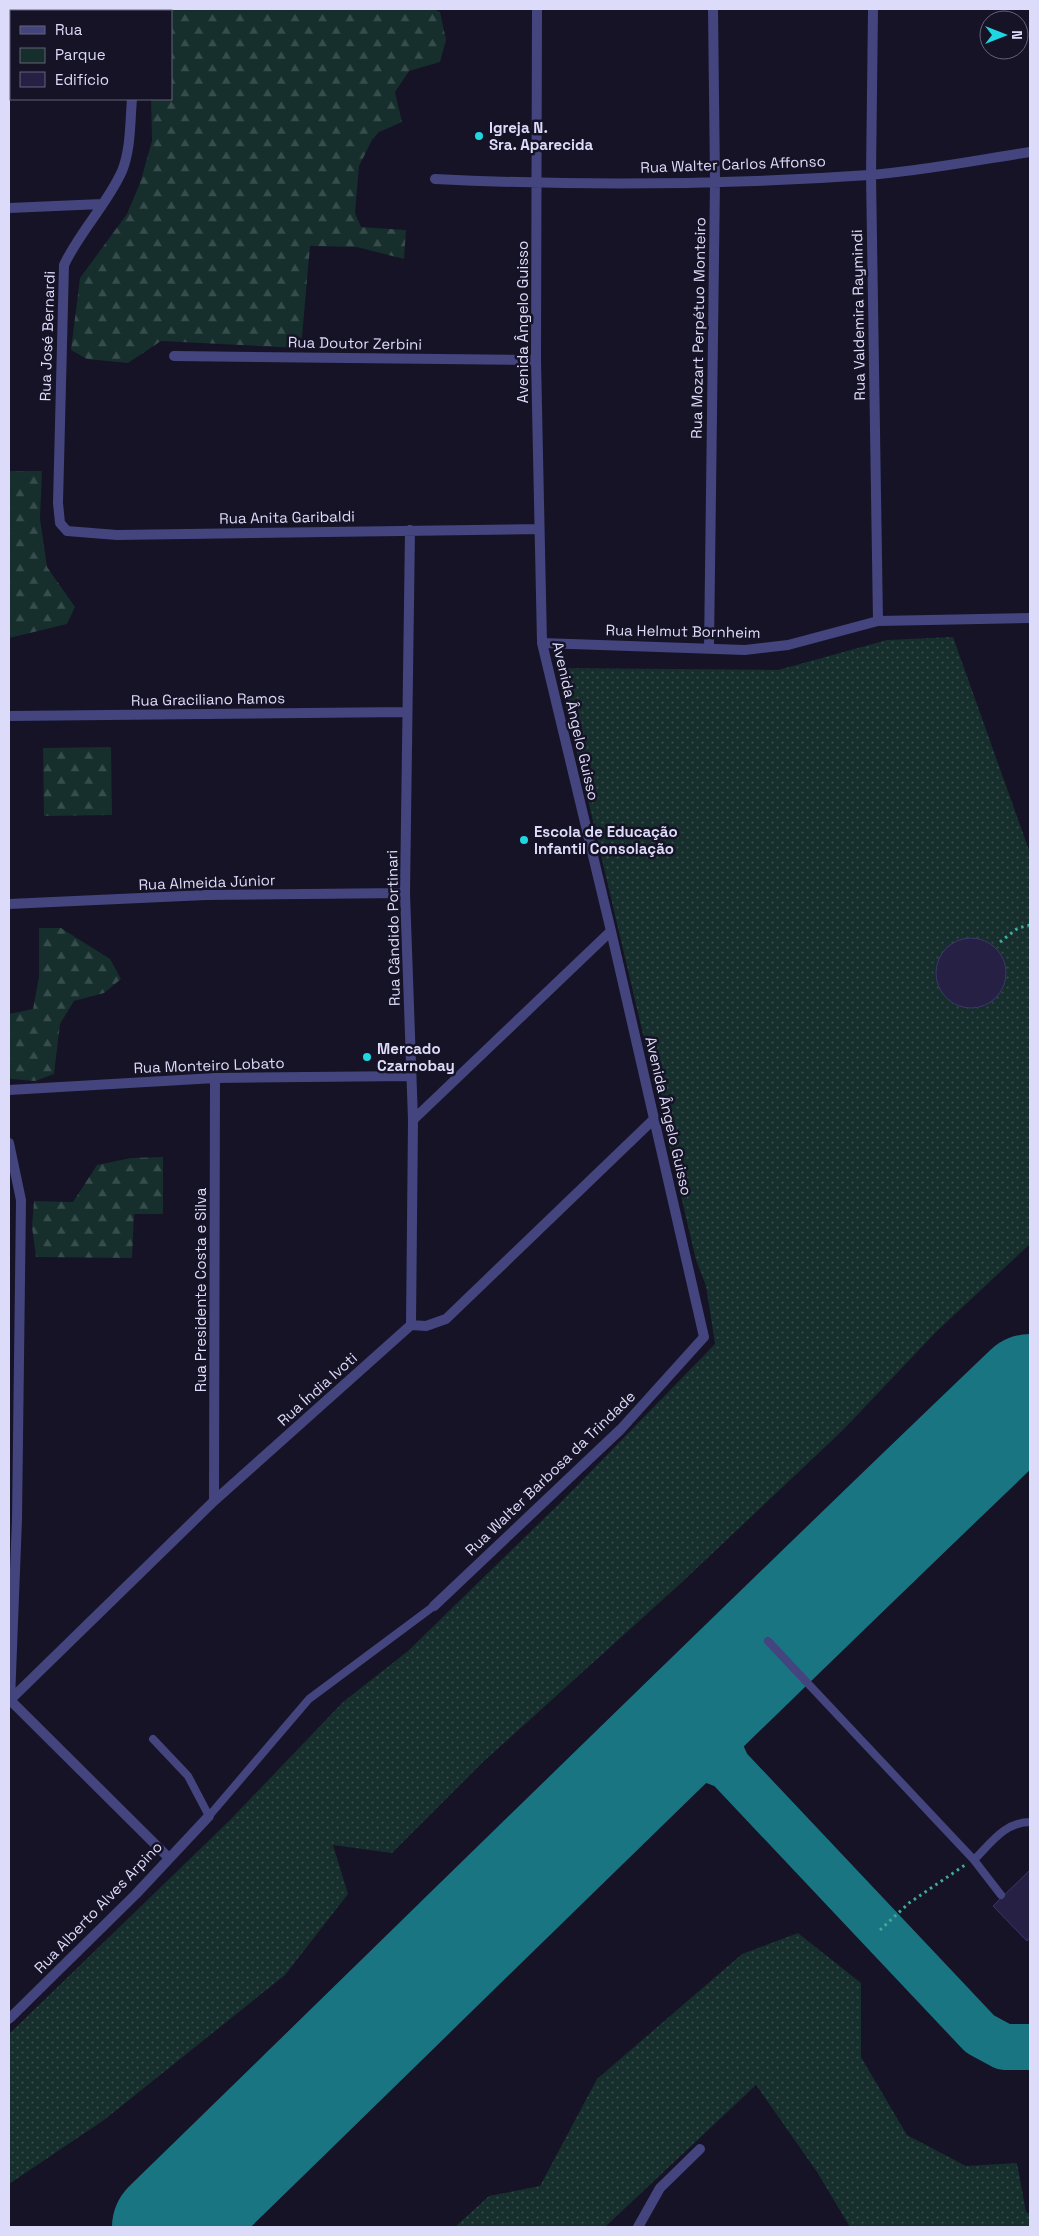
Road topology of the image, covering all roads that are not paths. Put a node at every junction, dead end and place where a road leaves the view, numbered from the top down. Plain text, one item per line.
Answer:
1 (537, 9) edge
2 (713, 9) edge
3 (873, 9) edge
4 (132, 100) edge
5 (1030, 152) edge
6 (871, 174) junction
7 (435, 179) dead end
8 (715, 182) junction
9 (537, 184) junction
10 (102, 204) junction
11 (9, 208) edge
12 (174, 356) dead end
13 (536, 360) junction
14 (58, 503) joint
15 (538, 529) junction
16 (410, 530) junction
17 (1030, 618) edge
18 (878, 621) junction
19 (542, 643) junction
20 (709, 648) junction
21 (407, 712) junction
22 (9, 716) edge
23 (405, 893) junction
24 (9, 904) edge
25 (611, 931) junction
26 (411, 1076) junction
27 (215, 1078) junction
28 (9, 1090) edge
29 (654, 1119) junction
30 (413, 1120) junction
31 (9, 1143) edge
32 (411, 1325) junction
33 (704, 1337) joint
34 (214, 1501) junction
35 (13, 1519) edge
36 (434, 1606) joint
37 (768, 1641) dead end
38 (9, 1700) edge
39 (153, 1739) dead end
40 (209, 1816) junction
41 (1030, 1822) edge
42 (168, 1857) junction
43 (974, 1860) junction
44 (1001, 1895) dead end
45 (9, 2019) edge
46 (700, 2149) dead end
47 (638, 2227) edge

1 - 9 street, Avenida Ângelo Guisso
2 - 8 street, Rua Mozart Perpétuo Monteiro
3 - 6 street, Rua Valdemira Raymindi
4 - 10 street, Rua José Bernardi
5 - 6 street, Rua Walter Carlos Affonso
6 - 8 street, Rua Walter Carlos Affonso
6 - 18 street, Rua Valdemira Raymindi
7 - 9 street, Rua Walter Carlos Affonso
8 - 9 street, Rua Walter Carlos Affonso
8 - 20 street, Rua Mozart Perpétuo Monteiro
9 - 13 street, Avenida Ângelo Guisso
10 - 11 street
10 - 14 street, Rua José Bernardi
12 - 13 street, Rua Doutor Zerbini
13 - 15 street, Avenida Ângelo Guisso
14 - 16 street, Rua Anita Garibaldi
15 - 16 street, Rua Anita Garibaldi
15 - 19 street, Avenida Ângelo Guisso
16 - 21 street, Rua Cândido Portinari
17 - 18 street, Rua Helmut Bornheim
18 - 20 street, Rua Helmut Bornheim
19 - 20 street, Rua Helmut Bornheim
19 - 25 street, Avenida Ângelo Guisso
21 - 22 street, Rua Graciliano Ramos
21 - 23 street, Rua Cândido Portinari
23 - 24 street, Rua Almeida Júnior
23 - 26 street, Rua Cândido Portinari
25 - 29 street, Avenida Ângelo Guisso
25 - 30 street
26 - 27 street, Rua Monteiro Lobato
26 - 30 street, Rua Cândido Portinari
27 - 28 street, Rua Monteiro Lobato
27 - 34 street, Rua Presidente Costa e Silva
29 - 32 street
29 - 33 street, Avenida Ângelo Guisso
30 - 32 street, Rua Cândido Portinari
31 - 35 street
32 - 34 street, Rua Índia Ivoti
33 - 36 street, Rua Walter Barbosa da Trindade
34 - 38 street, Rua Índia Ivoti
35 - 38 street
36 - 40 lane
37 - 43 lane
38 - 42 street
39 - 40 lane
40 - 42 street, Rua Alberto Alves Arpino
41 - 43 lane
42 - 45 street, Rua Alberto Alves Arpino
43 - 44 lane
46 - 47 street

